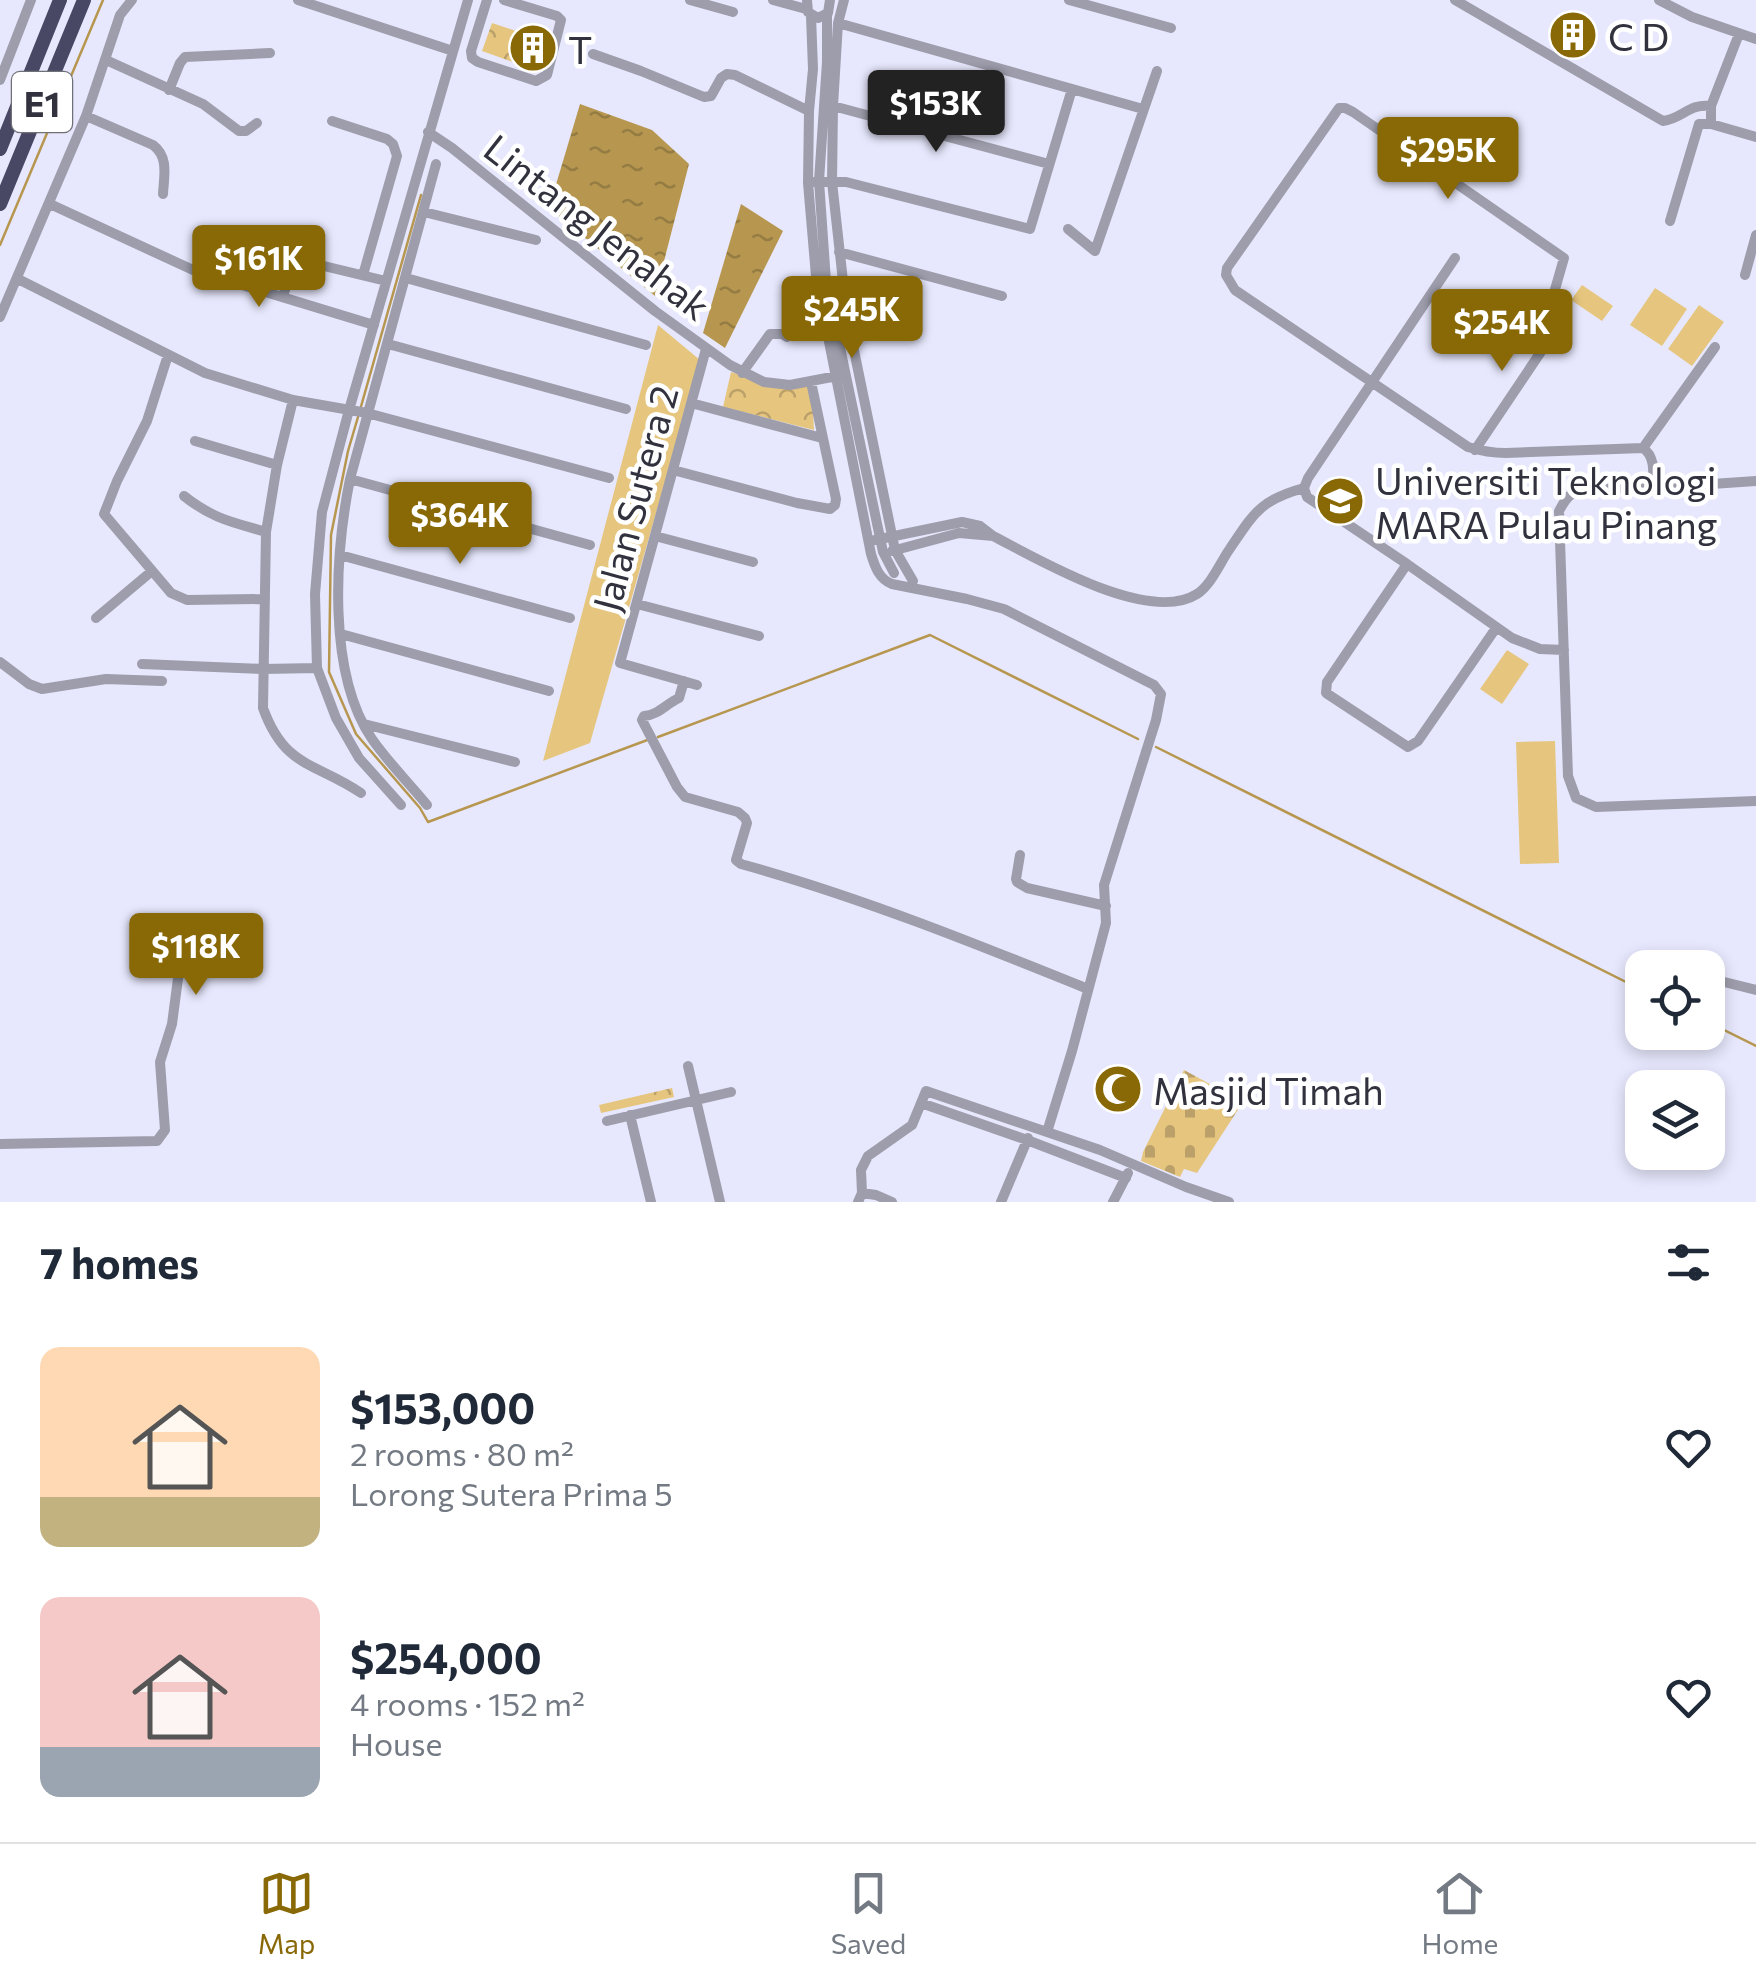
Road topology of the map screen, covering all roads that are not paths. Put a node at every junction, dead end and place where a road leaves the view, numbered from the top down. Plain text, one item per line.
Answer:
1 (31, 0) edge
2 (60, 0) edge
3 (84, 0) edge
4 (132, 0) edge
5 (298, 0) edge
6 (468, 0) edge
7 (486, 0) edge
8 (504, 0) edge
9 (690, 0) edge
10 (773, 0) edge
11 (829, 0) edge
12 (844, 0) edge
13 (1069, 0) edge
14 (1455, 0) edge
15 (1659, 0) edge
16 (808, 8) edge
17 (733, 12) dead end
18 (827, 15) junction
19 (838, 23) junction
20 (1171, 28) dead end
21 (1739, 34) junction
22 (1756, 39) edge
23 (452, 50) junction
24 (270, 53) dead end
25 (593, 54) dead end
26 (106, 60) junction
27 (1157, 71) dead end
28 (0, 80) edge
29 (1072, 89) junction
30 (169, 90) junction
31 (833, 106) junction
32 (1711, 106) junction
33 (1144, 109) junction
34 (809, 111) junction
35 (86, 116) junction
36 (332, 121) dead end
37 (256, 123) dead end
38 (1711, 124) junction
39 (428, 132) junction
40 (1756, 137) edge
41 (0, 149) edge
42 (436, 164) dead end
43 (1050, 164) junction
44 (814, 182) junction
45 (832, 182) junction
46 (162, 194) dead end
47 (0, 204) edge
48 (50, 204) junction
49 (424, 212) junction
50 (1670, 221) dead end
51 (1068, 230) dead end
52 (1756, 234) edge
53 (536, 240) dead end
54 (839, 252) junction
55 (1455, 258) dead end
56 (364, 275) junction
57 (1745, 275) dead end
58 (406, 278) junction
59 (18, 279) junction
60 (386, 282) junction
61 (844, 290) dead end
62 (283, 296) junction
63 (1002, 296) dead end
64 (0, 317) edge
65 (834, 322) junction
66 (374, 325) junction
67 (787, 337) dead end
68 (388, 344) junction
69 (646, 345) dead end
70 (1715, 347) dead end
71 (706, 350) junction
72 (168, 355) junction
73 (742, 373) junction
74 (840, 375) junction
75 (811, 382) junction
76 (1372, 382) junction
77 (293, 400) junction
78 (691, 403) junction
79 (626, 409) dead end
80 (349, 410) junction
81 (367, 414) junction
82 (822, 438) junction
83 (195, 441) dead end
84 (1644, 448) junction
85 (1476, 450) junction
86 (277, 465) junction
87 (673, 470) junction
88 (610, 478) dead end
89 (350, 479) junction
90 (1756, 480) edge
91 (1304, 488) junction
92 (1653, 488) junction
93 (184, 496) dead end
94 (266, 532) junction
95 (655, 536) junction
96 (993, 536) junction
97 (880, 539) junction
98 (590, 545) dead end
99 (883, 552) junction
100 (340, 555) junction
101 (753, 562) dead end
102 (1407, 564) junction
103 (152, 571) junction
104 (894, 573) dead end
105 (913, 581) dead end
106 (265, 599) junction
107 (636, 604) junction
108 (96, 618) dead end
109 (570, 618) dead end
110 (1496, 628) junction
111 (341, 634) junction
112 (759, 636) dead end
113 (1564, 650) junction
114 (0, 662) edge
115 (142, 664) dead end
116 (317, 668) junction
117 (263, 669) junction
118 (162, 681) dead end
119 (684, 681) junction
120 (696, 685) dead end
121 (549, 691) dead end
122 (364, 724) junction
123 (515, 762) dead end
124 (361, 793) dead end
125 (1756, 801) edge
126 (427, 805) dead end
127 (401, 806) dead end
128 (1020, 855) dead end
129 (1106, 906) junction
130 (191, 945) dead end
131 (1725, 982) edge
132 (1088, 990) junction
133 (1756, 990) edge
134 (688, 1066) dead end
135 (731, 1092) dead end
136 (696, 1100) junction
137 (921, 1103) junction
138 (630, 1115) junction
139 (607, 1121) dead end
140 (1032, 1127) junction
141 (1047, 1132) junction
142 (1027, 1140) junction
143 (0, 1144) edge
144 (1133, 1164) junction
145 (1126, 1178) junction
146 (860, 1198) edge
147 (651, 1202) edge
148 (720, 1202) edge
149 (892, 1202) edge
150 (1001, 1202) edge
151 (1113, 1202) edge
152 (1229, 1202) edge

1 - 28 street
2 - 41 highway, E1
3 - 47 highway, E1
4 - 26 street
5 - 23 street
6 - 23 street
7 - 8 street
9 - 17 street
10 - 16 street
11 - 18 street
12 - 19 street
13 - 20 street
14 - 32 street
15 - 21 street
16 - 18 street
16 - 34 street
18 - 44 street
19 - 29 street
19 - 31 street
21 - 22 street
21 - 32 street
23 - 39 street
24 - 30 street
25 - 34 street
26 - 30 street
26 - 35 street
27 - 33 street
29 - 33 street
29 - 43 street
30 - 37 street
31 - 43 street
31 - 45 street
32 - 38 street
33 - 51 street
34 - 44 street
35 - 46 street
35 - 48 street
36 - 56 street
38 - 40 street
38 - 50 street
39 - 60 street
39 - 71 street, Lintang Jenahak
42 - 49 street
43 - 45 street
44 - 45 street
44 - 65 street
44 - 74 street
45 - 54 street
48 - 59 street
48 - 62 street
49 - 53 street
49 - 58 street
52 - 57 street
54 - 61 street
54 - 63 street
55 - 76 street
56 - 60 street
56 - 62 street
58 - 68 street
58 - 69 street
59 - 64 street
59 - 72 street
60 - 66 street
62 - 66 street
65 - 74 street
65 - 97 street
66 - 80 street
67 - 73 street
68 - 79 street
68 - 81 street
70 - 84 street
71 - 73 street, Lintang Jenahak
71 - 78 street, Jalan Sutera 2
72 - 77 street
72 - 103 street
73 - 75 street, Lintang Jenahak
74 - 75 street, Lintang Jenahak
74 - 97 street
75 - 82 street
76 - 85 street
76 - 85 street
76 - 91 street
77 - 80 street
77 - 86 street
78 - 82 street
78 - 87 street, Jalan Sutera 2
80 - 81 street
80 - 116 street
81 - 88 street
81 - 89 street
82 - 87 street
83 - 86 street
84 - 85 street
84 - 92 street
86 - 94 street
87 - 95 street, Jalan Sutera 2
89 - 98 street
89 - 100 street
90 - 92 street
91 - 96 street
91 - 102 street
92 - 113 street
93 - 94 street
94 - 106 street
95 - 101 street
95 - 107 street, Jalan Sutera 2
96 - 97 street
96 - 99 street
97 - 99 street
97 - 99 street
99 - 104 street
99 - 105 street
99 - 129 street
100 - 109 street
100 - 111 street
102 - 110 street
102 - 110 street
103 - 106 street
103 - 108 street
106 - 117 street
107 - 112 street
107 - 119 street, Jalan Sutera 2
110 - 113 street
111 - 121 street
111 - 122 street
113 - 125 street
114 - 118 street
115 - 117 street
116 - 117 street
116 - 127 street
117 - 124 street
119 - 120 street
119 - 132 street
122 - 123 street
122 - 126 street
128 - 129 street
129 - 132 street
130 - 143 street
131 - 133 street
132 - 141 street
134 - 136 street
135 - 136 street
136 - 138 street
136 - 148 street
137 - 140 street
137 - 142 street
137 - 146 street
138 - 139 street
138 - 147 street
140 - 141 street
140 - 142 street
141 - 144 street
142 - 145 street
142 - 150 street
144 - 145 street
144 - 152 street
145 - 151 street
146 - 149 street

